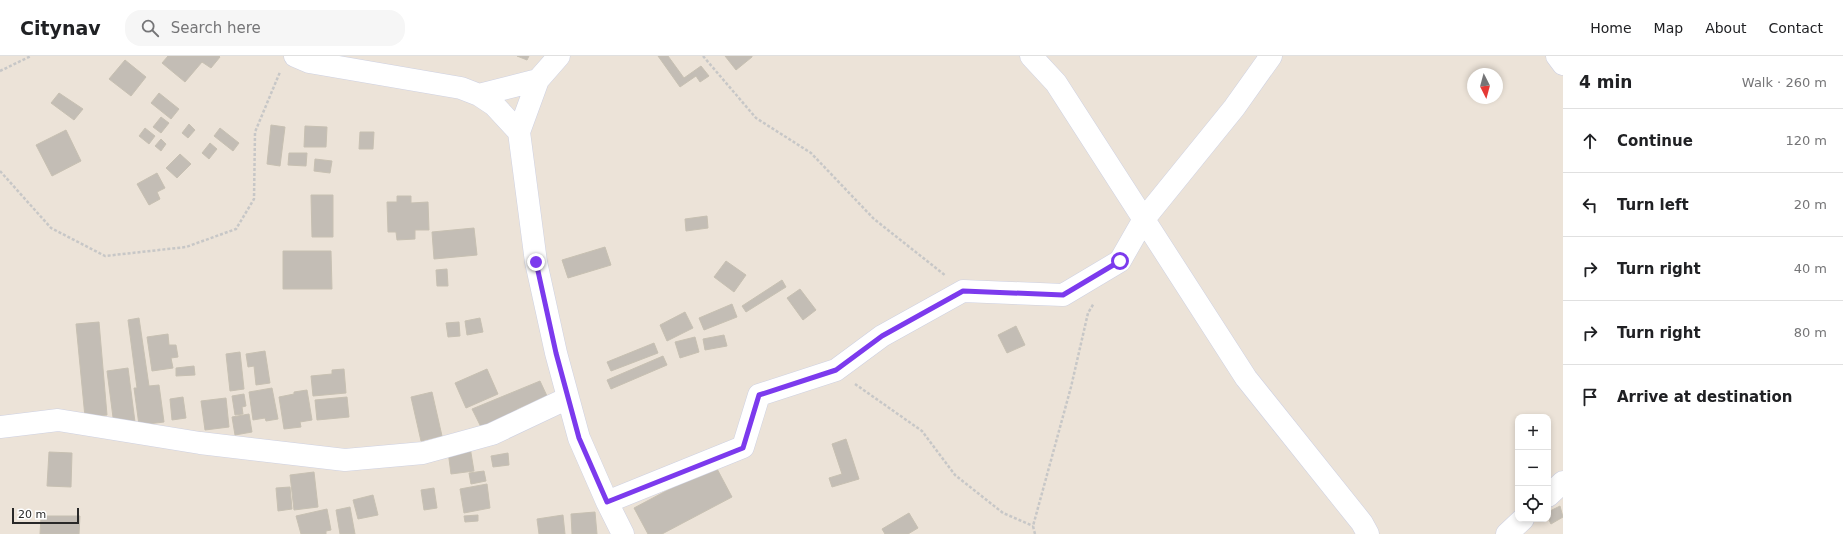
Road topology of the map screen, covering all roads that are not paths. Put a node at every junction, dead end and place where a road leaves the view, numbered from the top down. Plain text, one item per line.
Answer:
1 (559, 56) edge
2 (1031, 56) edge
3 (1271, 56) edge
4 (1557, 56) edge
5 (288, 63) edge
6 (1563, 64) edge
7 (538, 80) junction
8 (479, 95) junction
9 (518, 132) junction
10 (1144, 219) junction
11 (568, 398) junction
12 (0, 427) edge
13 (1563, 482) edge
14 (1551, 493) edge
15 (607, 502) junction
16 (1520, 522) edge
17 (623, 534) edge
18 (1368, 534) edge
19 (1508, 534) edge

1 - 7 street
2 - 10 street
3 - 10 street
4 - 6 street
5 - 8 street
7 - 8 street
7 - 9 street
8 - 9 street
9 - 11 street
10 - 15 street
10 - 18 street
11 - 12 street
11 - 15 street
13 - 14 street
15 - 17 street
16 - 19 street

